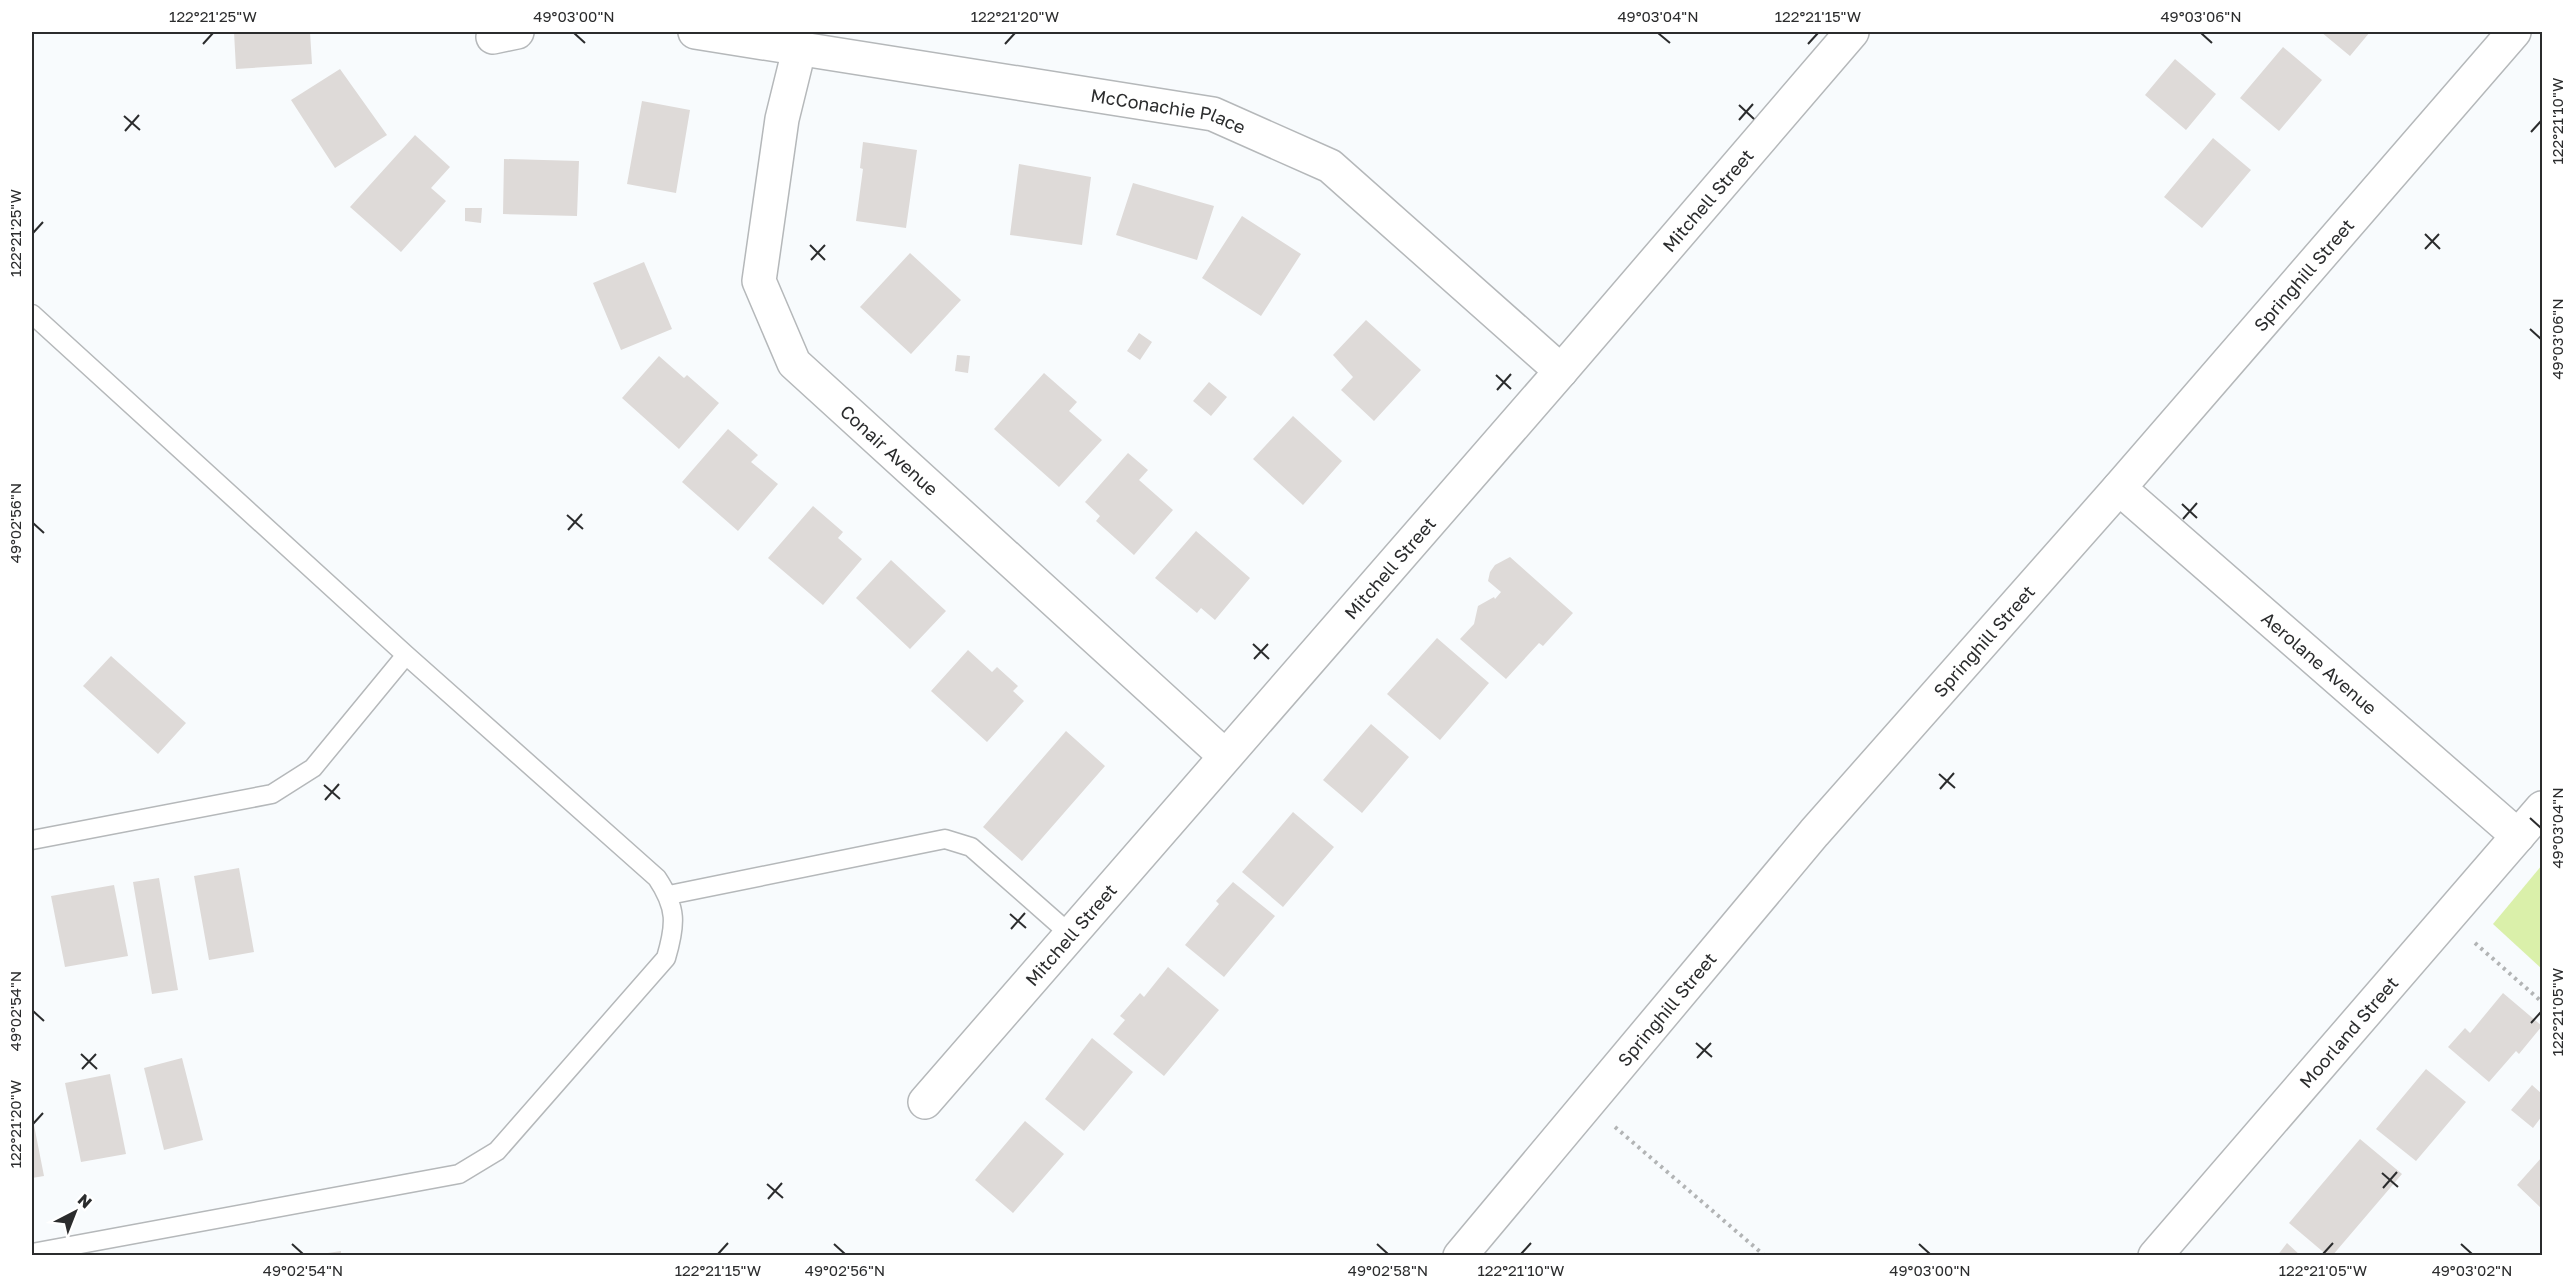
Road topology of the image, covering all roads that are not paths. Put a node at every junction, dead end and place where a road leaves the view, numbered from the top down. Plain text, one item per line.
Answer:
1 (695, 32) edge
2 (1852, 32) edge
3 (2514, 32) edge
4 (799, 50) junction
5 (32, 314) edge
6 (1561, 371) junction
7 (2119, 488) junction
8 (406, 655) junction
9 (1225, 756) junction
10 (2542, 808) edge
11 (2518, 836) junction
12 (32, 840) edge
13 (669, 896) junction
14 (1071, 935) junction
15 (925, 1102) dead end
16 (32, 1253) edge
17 (1460, 1256) edge
18 (2155, 1256) edge

1 - 4 street, McConachie Place
2 - 6 street, Mitchell Street
3 - 7 street, Springhill Street
4 - 6 street, McConachie Place
4 - 9 street, Conair Avenue
5 - 8 lane
6 - 9 street, Mitchell Street
7 - 11 street, Aerolane Avenue
7 - 17 street, Springhill Street
8 - 12 lane
8 - 13 lane
9 - 14 street, Mitchell Street
10 - 11 street, Moorland Street
11 - 18 street, Moorland Street
13 - 14 lane
13 - 16 lane
14 - 15 street, Mitchell Street

